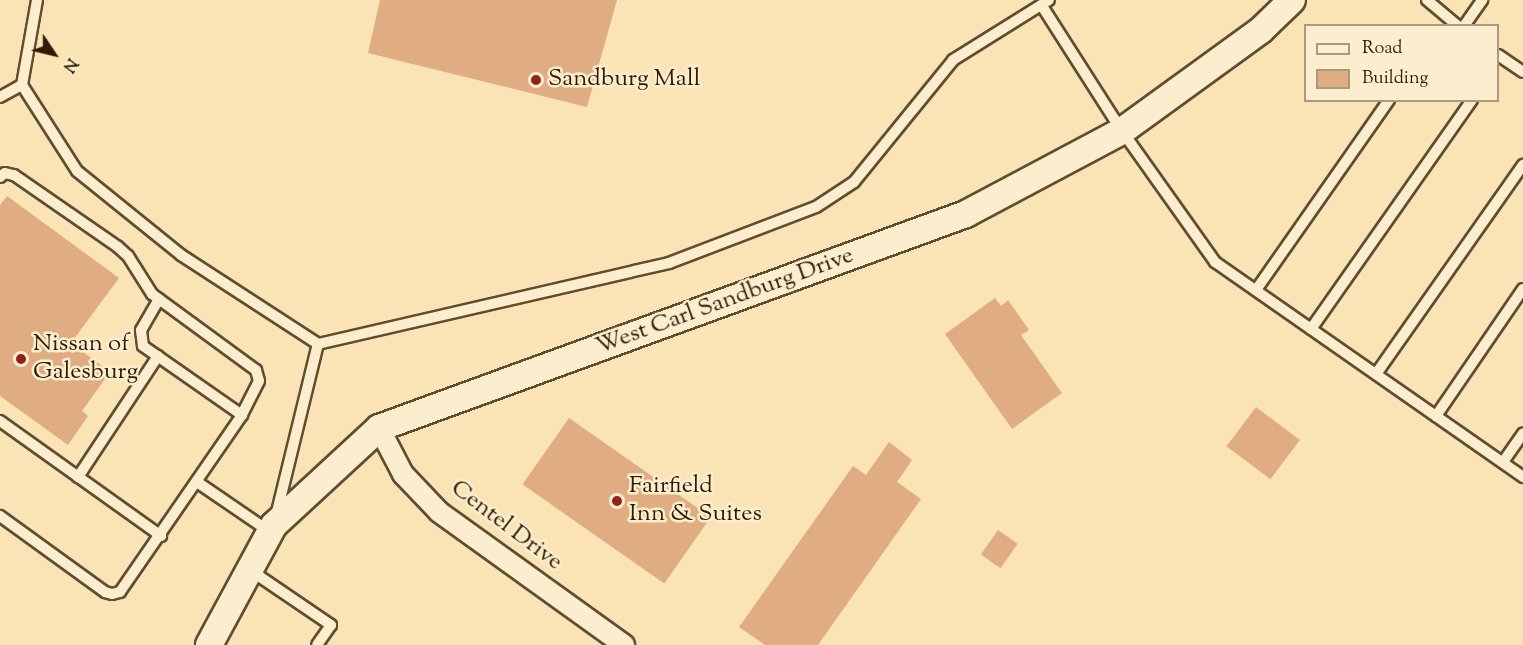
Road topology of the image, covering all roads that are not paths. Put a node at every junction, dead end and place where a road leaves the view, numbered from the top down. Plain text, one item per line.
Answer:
1 (37, 0) edge
2 (1292, 0) edge
3 (1426, 0) edge
4 (1482, 0) edge
5 (1045, 3) edge
6 (1456, 24) edge
7 (1465, 24) edge
8 (1499, 59) edge
9 (1523, 72) edge
10 (22, 85) junction
11 (0, 97) edge
12 (1388, 102) edge
13 (1471, 102) edge
14 (1122, 131) junction
15 (1523, 165) edge
16 (0, 177) edge
17 (1523, 289) edge
18 (1256, 290) junction
19 (159, 299) junction
20 (1311, 329) junction
21 (318, 344) junction
22 (158, 356) junction
23 (1376, 374) junction
24 (242, 415) junction
25 (1436, 416) junction
26 (0, 421) edge
27 (379, 428) junction
28 (1523, 433) edge
29 (1503, 462) junction
30 (78, 477) junction
31 (1523, 477) edge
32 (197, 482) junction
33 (0, 516) edge
34 (272, 529) junction
35 (161, 536) junction
36 (250, 570) junction
37 (623, 644) edge
38 (209, 645) edge
39 (317, 645) edge

1 - 10 lane
2 - 14 street, West Carl Sandburg Drive
3 - 6 lane
4 - 7 lane
5 - 14 lane
5 - 21 lane
8 - 9 lane
10 - 11 lane
10 - 21 lane
12 - 18 lane
13 - 20 lane
14 - 18 lane
14 - 27 street, West Carl Sandburg Drive
15 - 23 lane
16 - 19 lane
17 - 25 lane
18 - 20 lane
19 - 22 lane
19 - 24 lane
20 - 23 lane
21 - 34 lane
22 - 24 lane
22 - 30 lane
23 - 25 lane
24 - 32 lane
25 - 29 lane
26 - 30 lane
27 - 34 street, West Carl Sandburg Drive
27 - 37 street, Centel Drive
28 - 29 lane
29 - 31 lane
30 - 35 lane
32 - 34 lane
32 - 35 lane
33 - 35 lane
34 - 36 street, West Carl Sandburg Drive
36 - 38 street, West Carl Sandburg Drive
36 - 39 lane

